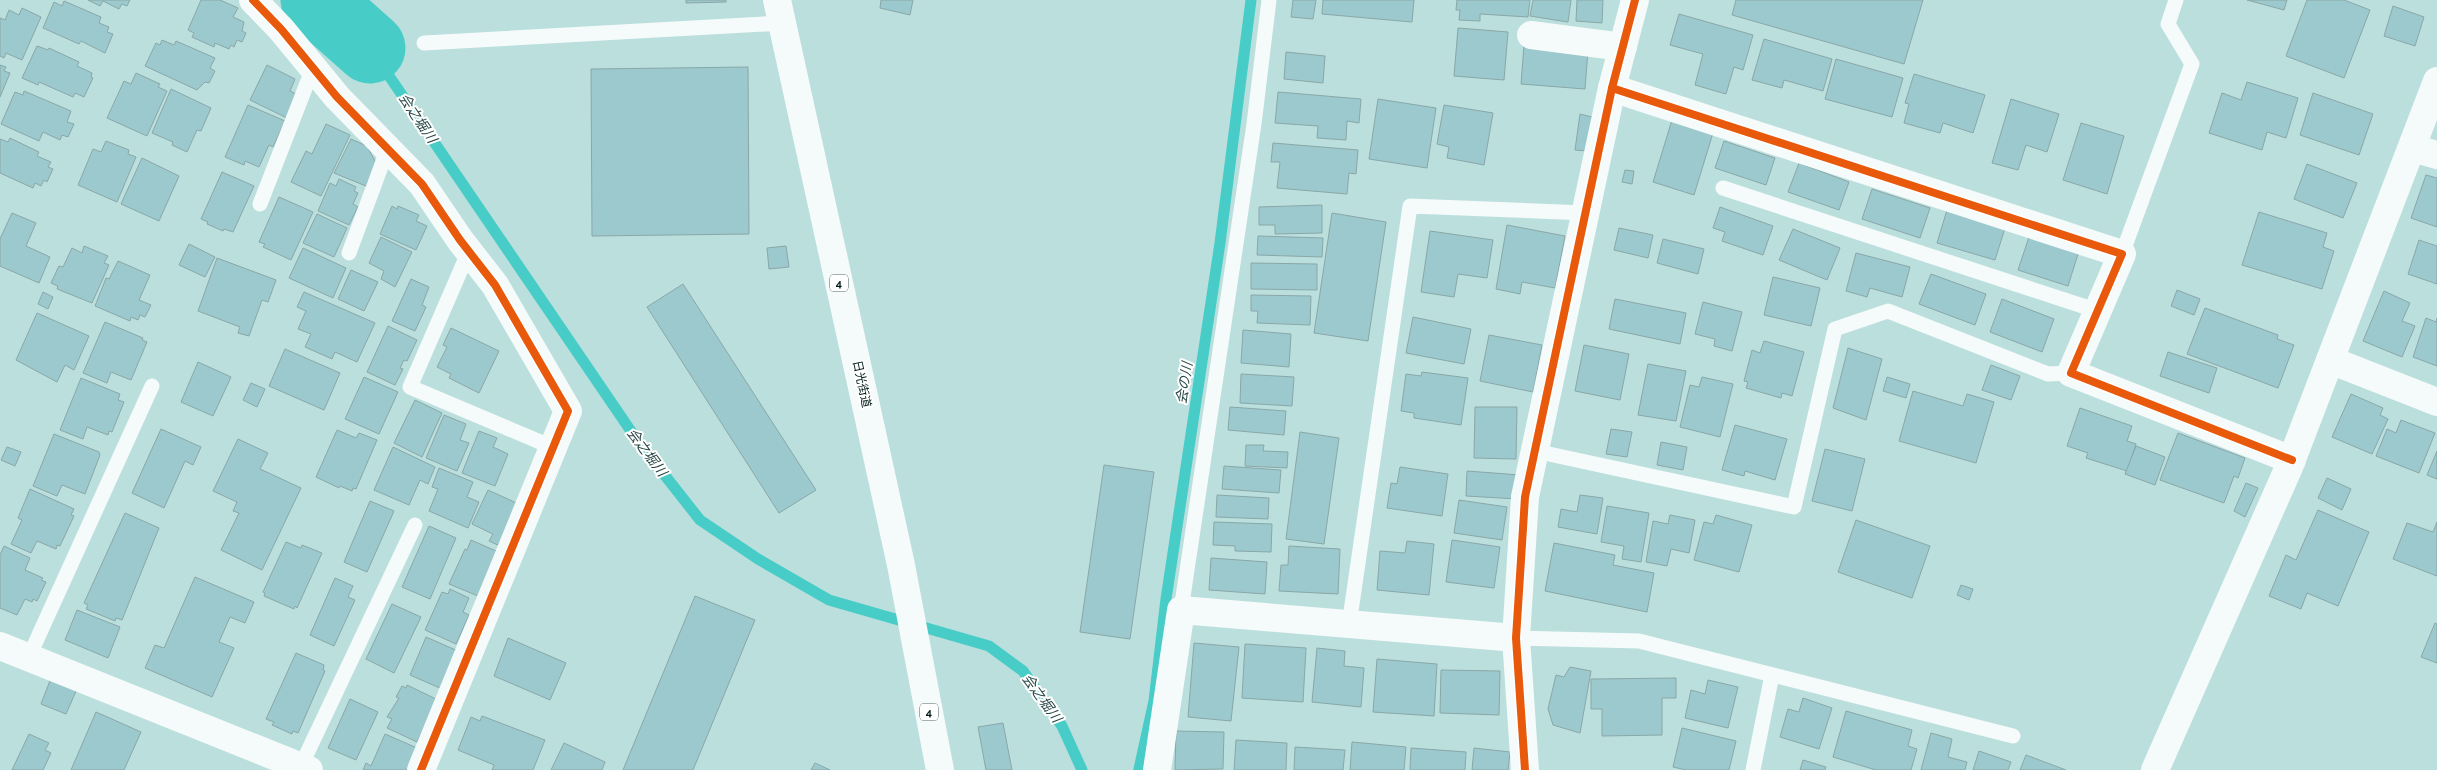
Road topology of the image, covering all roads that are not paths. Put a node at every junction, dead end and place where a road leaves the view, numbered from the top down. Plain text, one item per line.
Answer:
1 (252, 0) edge
2 (1269, 0) edge
3 (1635, 0) edge
4 (2176, 0) edge
5 (779, 12) edge
6 (1531, 35) dead end
7 (424, 43) dead end
8 (1623, 47) junction
9 (313, 68) junction
10 (2437, 80) edge
11 (1612, 88) junction
12 (388, 148) junction
13 (2425, 152) edge
14 (1723, 188) dead end
15 (260, 204) dead end
16 (1586, 213) junction
17 (468, 251) junction
18 (349, 253) dead end
19 (2122, 254) junction
20 (2098, 310) junction
21 (2330, 360) junction
22 (2071, 372) junction
23 (152, 386) dead end
24 (2437, 402) edge
25 (552, 446) junction
26 (1535, 451) junction
27 (2292, 460) junction
28 (415, 525) dead end
29 (1181, 610) junction
30 (1349, 625) junction
31 (1516, 638) junction
32 (0, 646) edge
33 (28, 659) junction
34 (1772, 675) junction
35 (2013, 736) dead end
36 (305, 768) edge
37 (421, 770) edge
38 (940, 770) edge
39 (1157, 770) edge
40 (1525, 770) edge
41 (1753, 770) edge
42 (2155, 770) edge

1 - 9 main road
2 - 29 lane
3 - 8 main road
4 - 19 lane
5 - 7 lane
5 - 38 main road, 日光街道 / 4
6 - 8 main road
8 - 11 main road
9 - 12 main road
9 - 15 lane
10 - 13 main road
11 - 16 main road
11 - 19 main road
12 - 17 main road
12 - 18 lane
13 - 21 main road
14 - 20 lane
16 - 26 main road
16 - 30 lane
17 - 25 main road
17 - 25 lane
19 - 20 main road
20 - 22 main road
21 - 24 main road
21 - 27 main road
22 - 26 lane
22 - 27 main road
23 - 33 lane
25 - 37 main road
26 - 31 main road
27 - 42 main road
28 - 36 lane
29 - 30 main road
29 - 39 main road
30 - 31 main road
31 - 34 lane
31 - 40 main road
32 - 33 main road
33 - 36 main road
34 - 35 lane
34 - 41 lane

